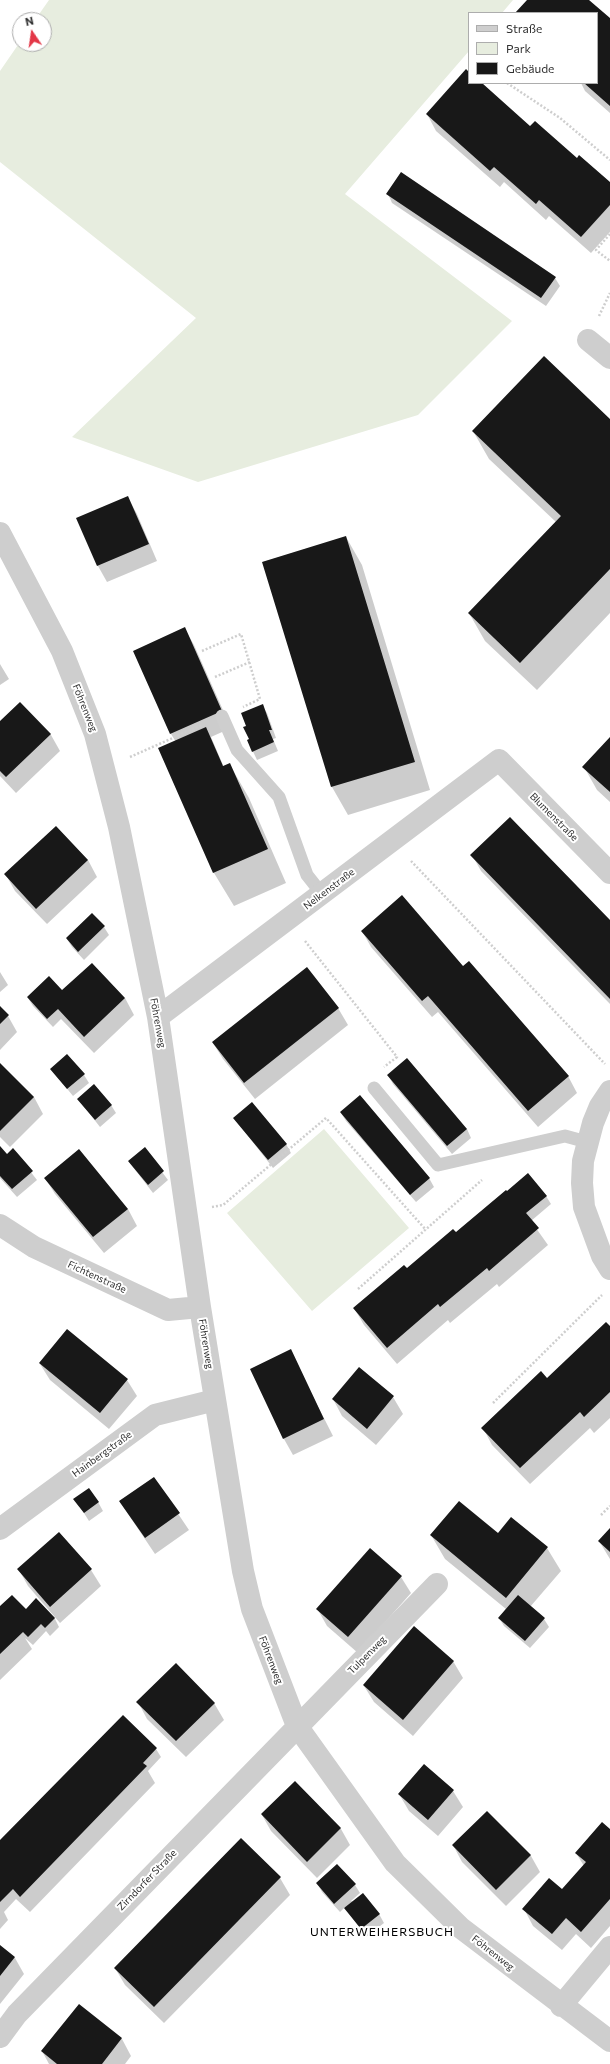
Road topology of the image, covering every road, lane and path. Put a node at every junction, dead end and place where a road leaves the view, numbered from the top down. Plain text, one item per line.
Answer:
1 (509, 84) edge
2 (610, 160) edge
3 (610, 234) edge
4 (610, 261) edge
5 (588, 340) dead end
6 (610, 358) edge
7 (0, 533) edge
8 (250, 662) dead end
9 (214, 677) dead end
10 (222, 716) dead end
11 (499, 760) joint
12 (392, 841) junction
13 (610, 873) edge
14 (322, 894) junction
15 (288, 919) junction
16 (158, 1017) junction
17 (610, 1068) edge
18 (374, 1088) joint
19 (610, 1091) edge
20 (588, 1142) junction
21 (508, 1149) junction
22 (186, 1211) junction
23 (0, 1225) edge
24 (426, 1230) junction
25 (610, 1270) edge
26 (358, 1289) dead end
27 (604, 1293) dead end
28 (200, 1307) junction
29 (215, 1400) junction
30 (493, 1403) dead end
31 (610, 1506) edge
32 (602, 1516) dead end
33 (0, 1529) edge
34 (437, 1584) dead end
35 (297, 1726) junction
36 (610, 1947) edge
37 (561, 2006) junction
38 (0, 2036) edge
39 (610, 2041) edge

1 - 2 path
3 - 4 path
5 - 6 street
7 - 16 street, Föhrenweg
8 - 9 path
10 - 14 lane
11 - 12 street, Nelkenstraße
11 - 13 street, Blumenstraße
12 - 14 street, Nelkenstraße
12 - 17 path
14 - 15 street, Nelkenstraße
15 - 16 street, Nelkenstraße
15 - 18 path
16 - 22 street, Föhrenweg
18 - 21 lane
19 - 20 street
20 - 21 lane
20 - 25 street
21 - 24 path
22 - 24 path
22 - 28 street, Föhrenweg
23 - 28 street, Fichtenstraße
24 - 26 path
27 - 30 path
28 - 29 street, Föhrenweg
29 - 33 street, Hainbergstraße
29 - 35 street, Föhrenweg
31 - 32 path
34 - 35 street, Tulpenweg
35 - 37 street, Föhrenweg
35 - 38 street, Zirndorfer Straße
36 - 37 street
37 - 39 street, Föhrenweg

